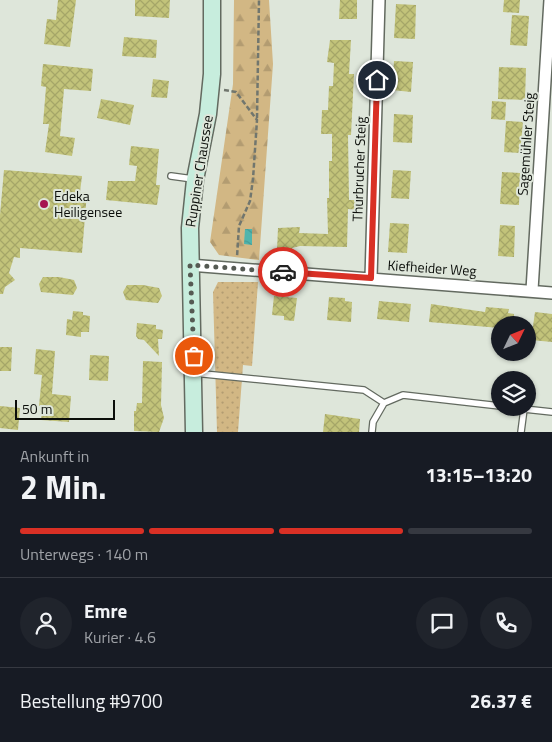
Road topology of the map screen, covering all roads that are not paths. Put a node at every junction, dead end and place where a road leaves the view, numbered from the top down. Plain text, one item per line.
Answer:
1 (212, 0) edge
2 (379, 0) edge
3 (550, 0) edge
4 (172, 176) dead end
5 (195, 180) junction
6 (190, 265) junction
7 (371, 278) junction
8 (532, 290) junction
9 (552, 293) edge
10 (194, 373) junction
11 (384, 403) junction
12 (491, 405) edge
13 (536, 410) edge
14 (552, 412) edge
15 (523, 416) edge
16 (194, 432) edge
17 (372, 432) edge
18 (521, 432) edge

1 - 5 main road, Ruppiner Chaussee
2 - 7 street, Thurbrucher Steig
3 - 8 street, Sagemühler Steig
4 - 5 lane
5 - 6 main road, Ruppiner Chaussee
6 - 7 street, Kiefheider Weg
6 - 10 main road, Ruppiner Chaussee
7 - 8 street, Kiefheider Weg
8 - 9 street, Kiefheider Weg
10 - 11 lane
10 - 16 main road, Ruppiner Chaussee
11 - 12 lane
11 - 17 lane
13 - 14 lane
15 - 18 lane

